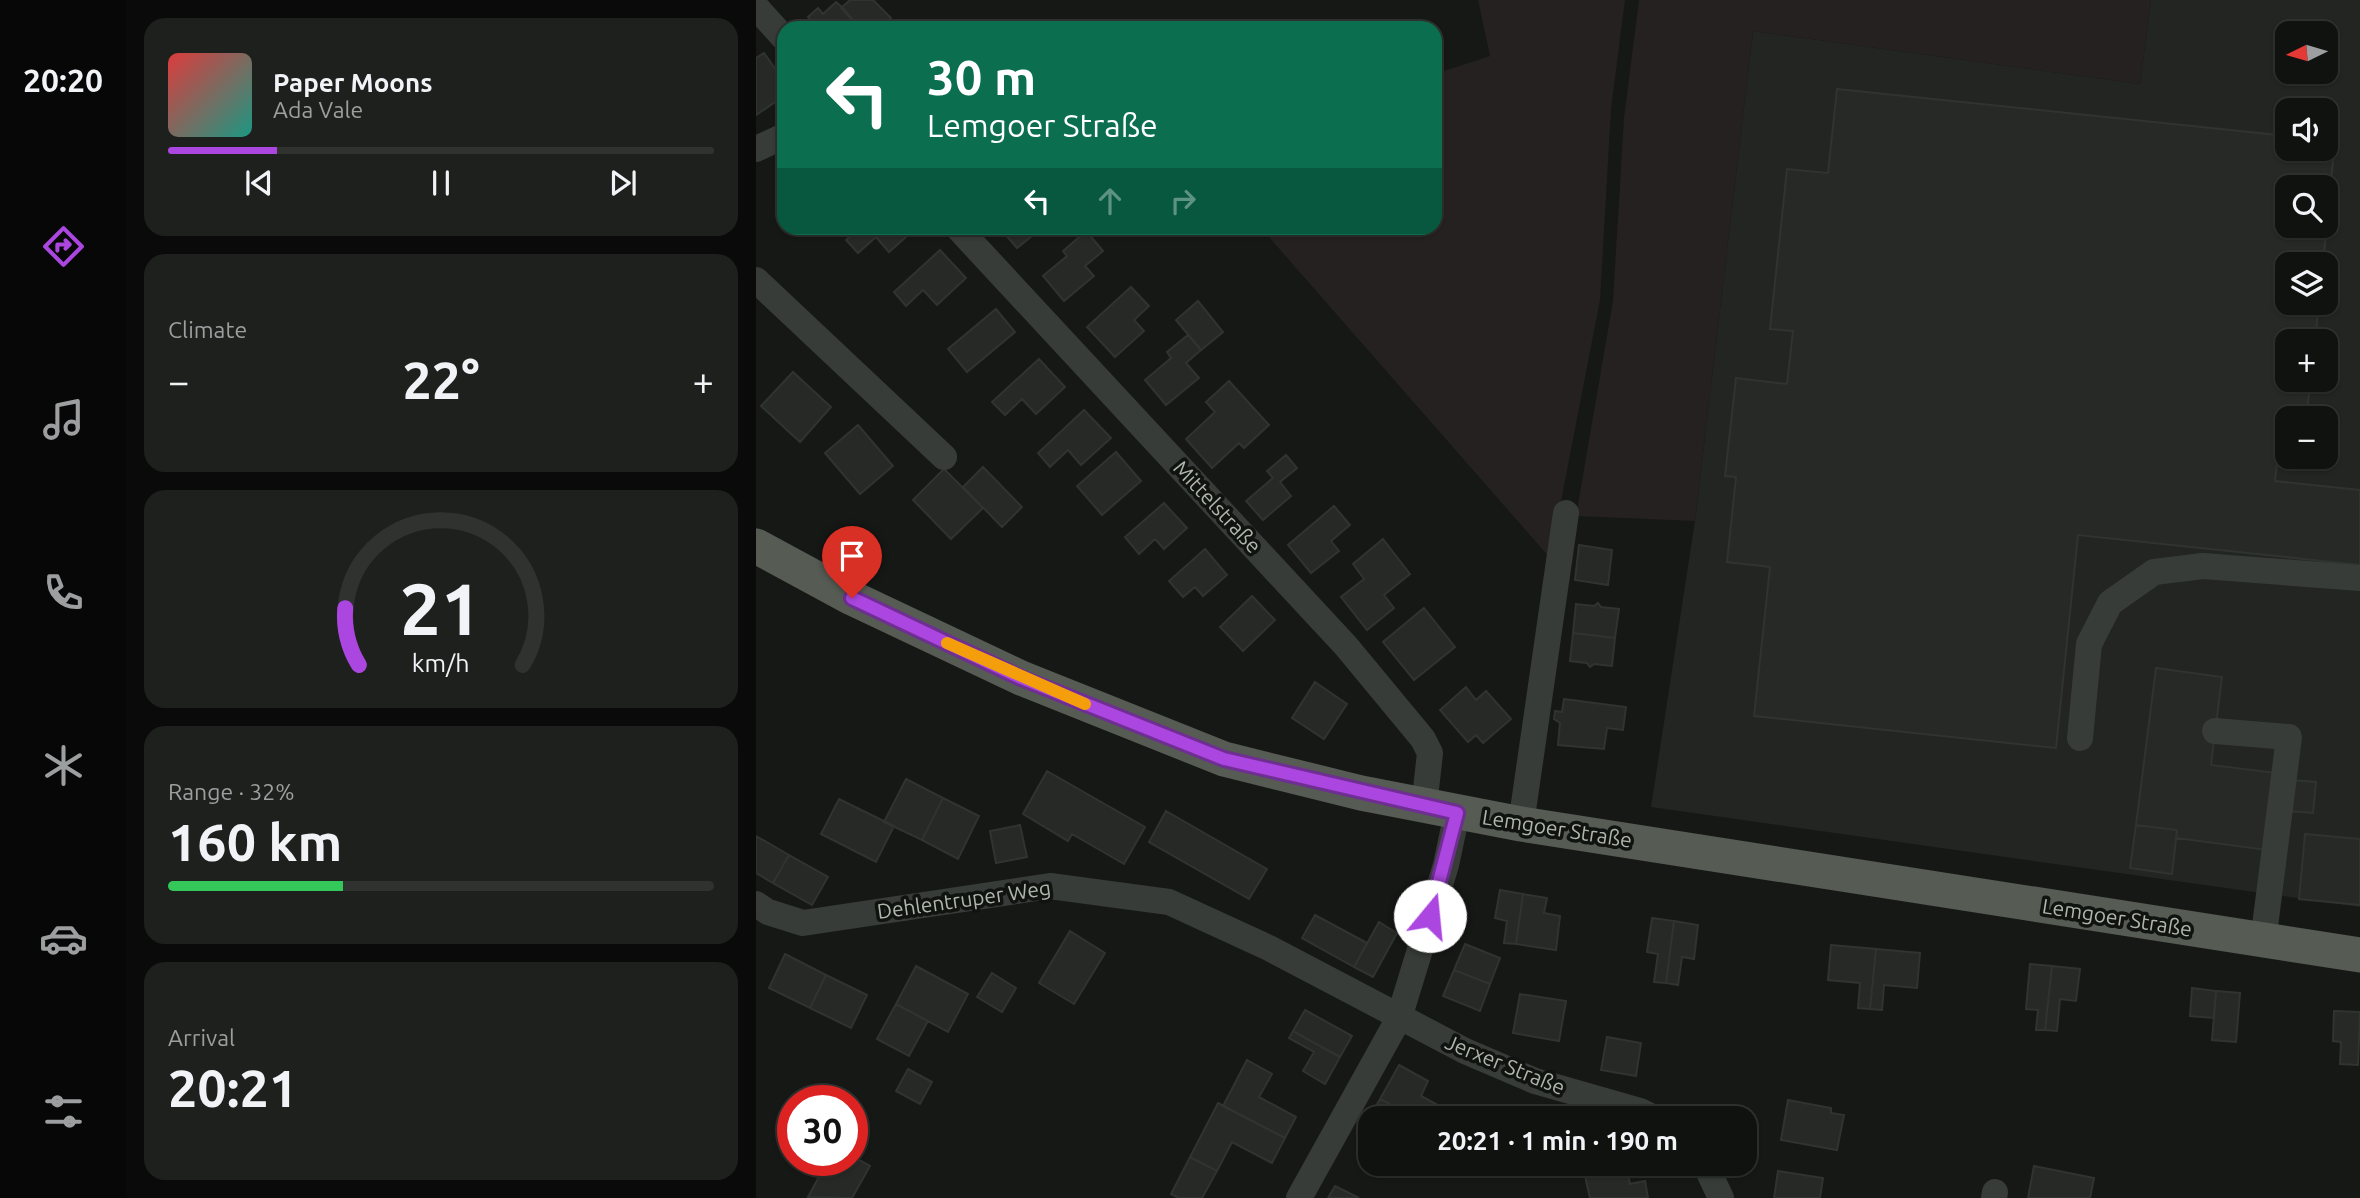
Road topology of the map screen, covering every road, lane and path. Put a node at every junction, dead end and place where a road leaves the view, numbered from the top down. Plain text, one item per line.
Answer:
1 (756, 7) edge
2 (777, 30) edge
3 (777, 139) edge
4 (756, 149) edge
5 (964, 235) edge
6 (756, 280) edge
7 (944, 457) dead end
8 (1566, 513) dead end
9 (756, 546) edge
10 (2360, 578) edge
11 (2215, 731) dead end
12 (2080, 738) dead end
13 (1424, 807) junction
14 (1457, 813) junction
15 (1521, 824) junction
16 (756, 904) edge
17 (2263, 942) junction
18 (2360, 955) edge
19 (1399, 1018) junction
20 (1622, 1106) edge
21 (1711, 1176) edge
22 (1299, 1198) edge
23 (1721, 1198) edge

1 - 2 street
3 - 4 street
5 - 13 street, Mittelstraße
6 - 7 street
8 - 15 street
9 - 13 main road, Lemgoer Straße
10 - 12 street
11 - 17 street
13 - 14 main road, Lemgoer Straße
14 - 15 main road, Lemgoer Straße
14 - 19 street
15 - 17 main road, Lemgoer Straße
16 - 19 street, Dehlentruper Weg
17 - 18 main road, Lemgoer Straße
19 - 20 street, Jerxer Straße
19 - 22 street
21 - 23 street

